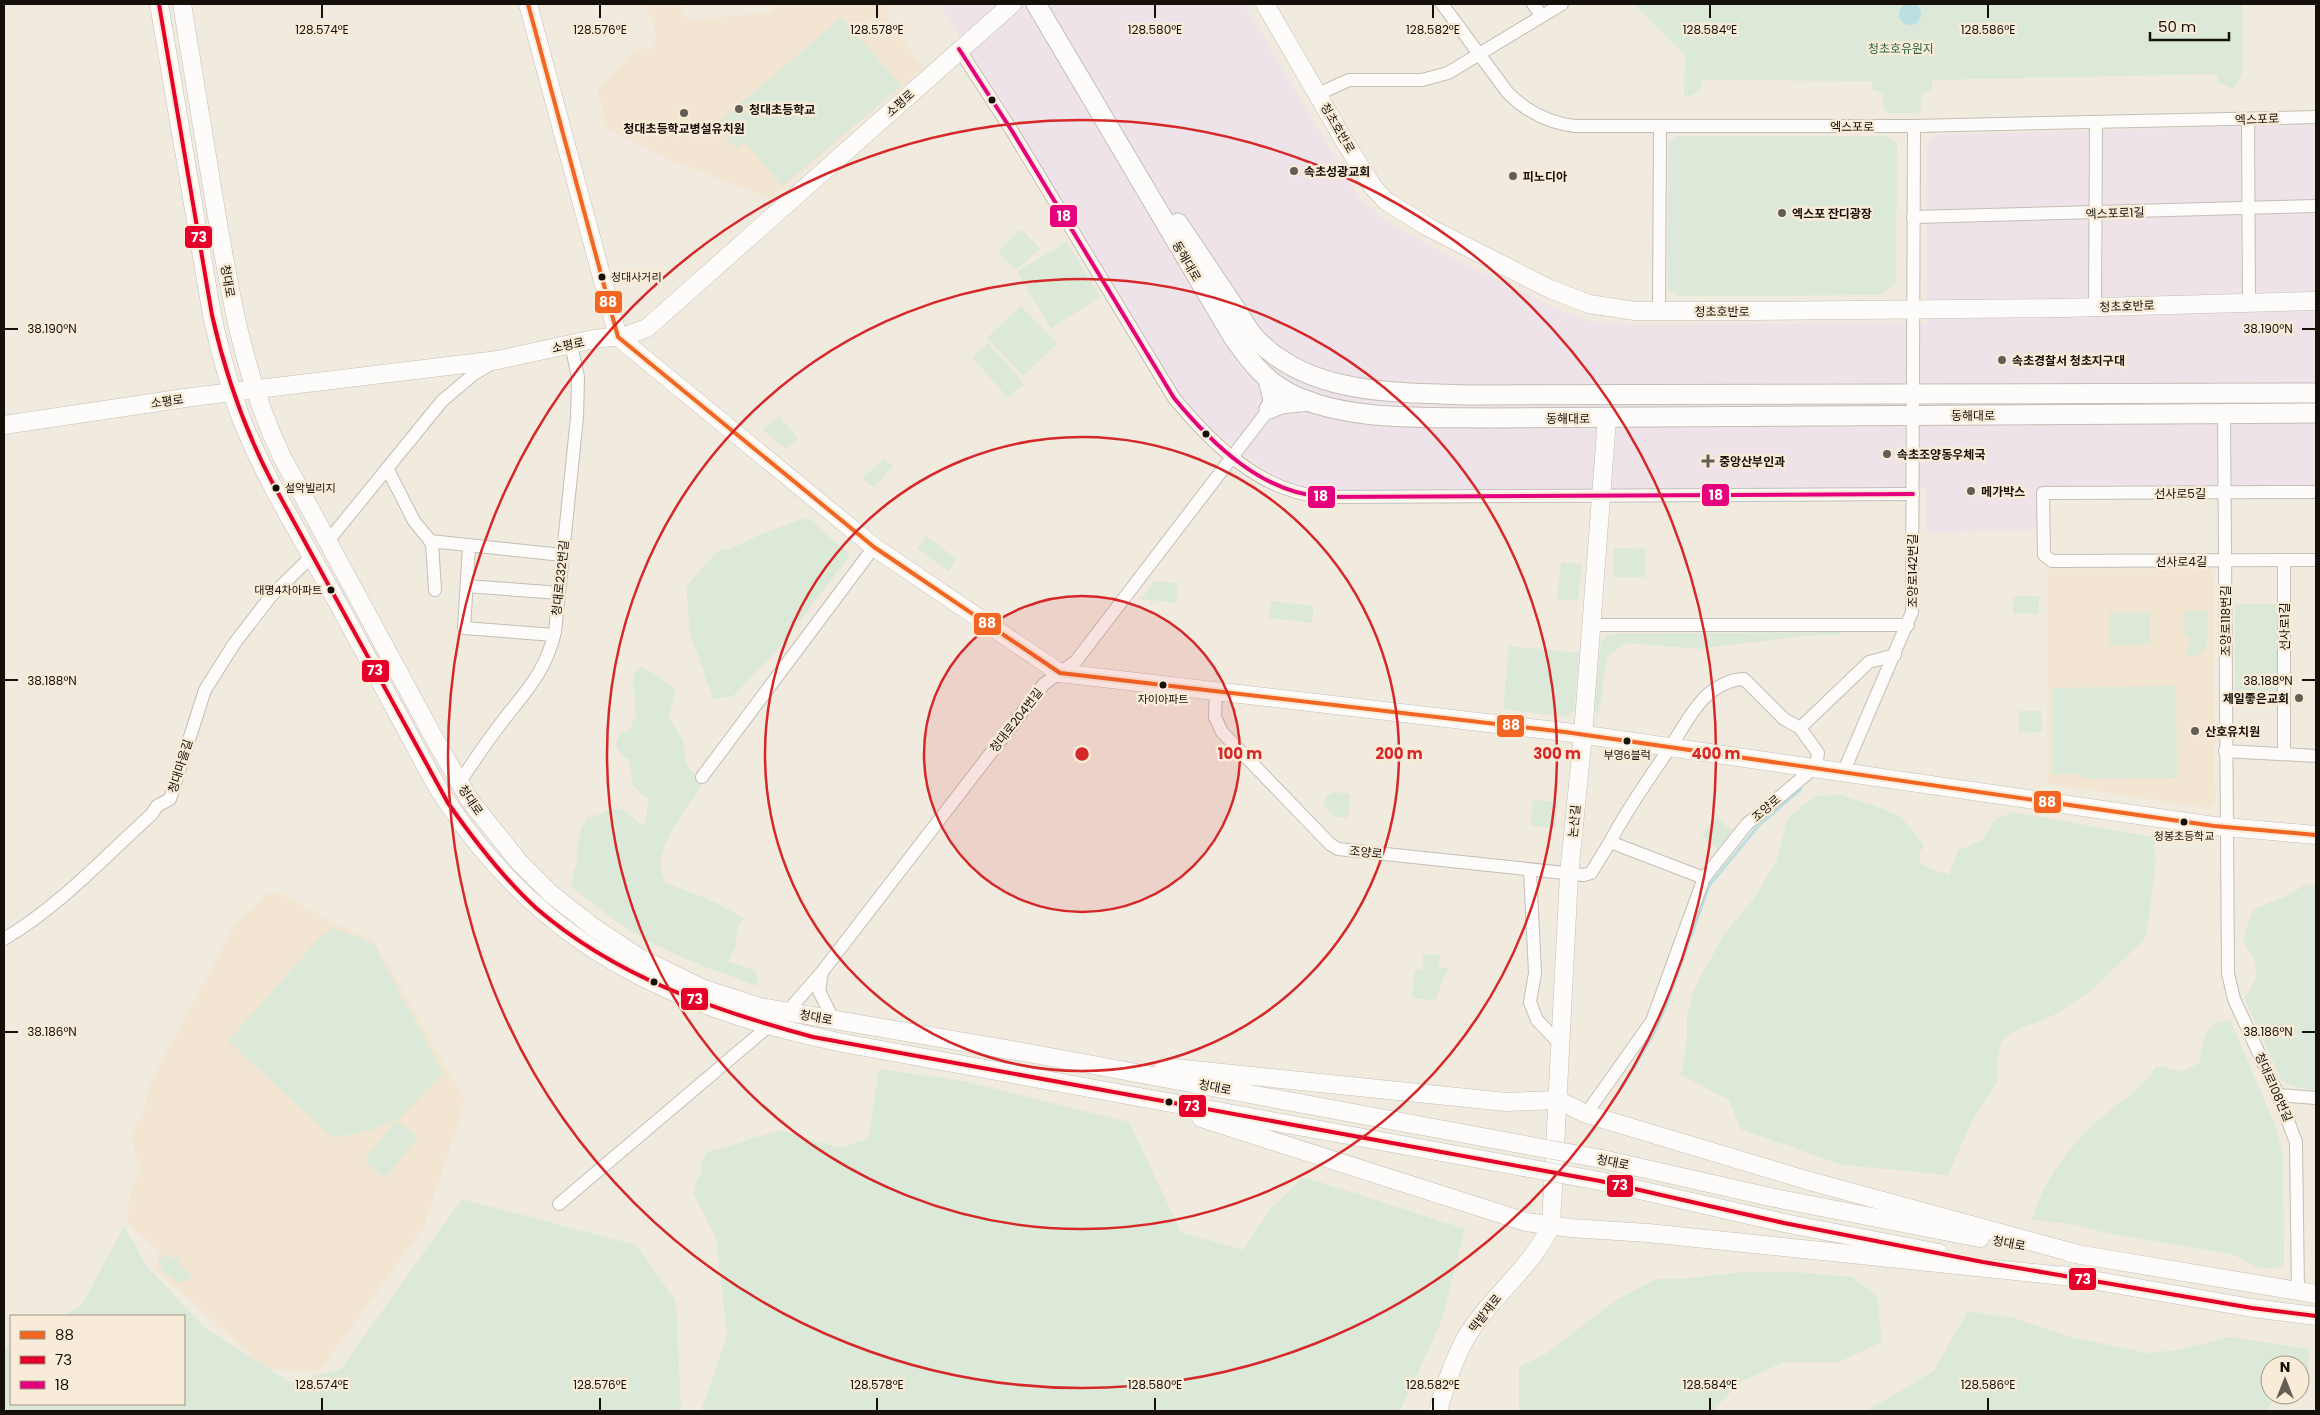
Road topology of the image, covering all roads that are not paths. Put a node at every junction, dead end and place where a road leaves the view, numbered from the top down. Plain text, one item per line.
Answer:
1 (159, 4) edge
2 (182, 4) edge
3 (528, 4) edge
4 (1012, 4) edge
5 (1036, 4) edge
6 (1050, 4) edge
7 (1265, 4) edge
8 (1442, 4) edge
9 (1533, 4) edge
10 (1562, 4) edge
11 (1542, 16) junction
12 (959, 49) junction
13 (1480, 54) junction
14 (1318, 94) junction
15 (2316, 117) edge
16 (2248, 119) junction
17 (2096, 123) junction
18 (1914, 126) junction
19 (1660, 127) junction
20 (2316, 206) edge
21 (2250, 208) junction
22 (2096, 213) junction
23 (1913, 217) junction
24 (2316, 301) edge
25 (2249, 303) junction
26 (2095, 307) junction
27 (1912, 310) junction
28 (1659, 311) junction
29 (618, 337) junction
30 (572, 344) junction
31 (498, 360) junction
32 (1262, 373) junction
33 (253, 390) junction
34 (232, 392) junction
35 (2316, 393) edge
36 (1912, 394) junction
37 (1314, 401) junction
38 (1269, 410) junction
39 (2316, 413) edge
40 (2224, 414) junction
41 (1912, 415) junction
42 (1607, 418) junction
43 (4, 425) edge
44 (1233, 457) junction
45 (387, 468) junction
46 (2224, 492) junction
47 (2316, 492) edge
48 (1913, 494) junction
49 (1601, 496) junction
50 (328, 541) junction
51 (430, 541) junction
52 (469, 546) junction
53 (874, 547) junction
54 (313, 555) junction
55 (562, 555) junction
56 (2047, 559) joint
57 (2224, 560) junction
58 (2284, 560) junction
59 (2316, 560) edge
60 (466, 586) junction
61 (435, 590) dead end
62 (558, 593) junction
63 (1591, 624) junction
64 (1908, 625) junction
65 (554, 635) junction
66 (1895, 655) junction
67 (1060, 673) junction
68 (1216, 691) junction
69 (1800, 728) junction
70 (1583, 735) junction
71 (1671, 747) junction
72 (2225, 751) junction
73 (2284, 754) junction
74 (2316, 756) edge
75 (1815, 769) junction
76 (1843, 773) junction
77 (702, 777) dead end
78 (459, 783) junction
79 (2226, 828) junction
80 (2316, 835) edge
81 (1610, 842) junction
82 (1530, 870) junction
83 (1569, 875) junction
84 (1704, 878) junction
85 (592, 927) junction
86 (4, 939) edge
87 (582, 942) junction
88 (822, 972) junction
89 (787, 1012) junction
90 (834, 1020) junction
91 (770, 1026) junction
92 (1561, 1045) junction
93 (1034, 1054) junction
94 (1033, 1077) junction
95 (2278, 1095) junction
96 (2316, 1098) edge
97 (1558, 1100) junction
98 (1586, 1114) junction
99 (559, 1204) dead end
100 (1551, 1225) junction
101 (2081, 1255) junction
102 (2073, 1277) junction
103 (2298, 1292) junction
104 (2316, 1294) edge
105 (2278, 1312) junction
106 (2316, 1316) edge
107 (2316, 1322) edge
108 (1438, 1411) edge

1 - 34 street, 청대로
2 - 33 street, 청대로
3 - 29 street
4 - 12 street, 소평로
5 - 32 main road, 동해대로
6 - 36 main road, 동해대로
7 - 14 street, 청초호반로
8 - 13 street, 엑스포로
9 - 11 street
10 - 11 street
11 - 13 street
12 - 29 street, 소평로
12 - 44 street
13 - 14 street
13 - 19 street, 엑스포로
14 - 28 street, 청초호반로
15 - 16 street, 엑스포로
16 - 17 street, 엑스포로
16 - 21 street
17 - 18 street, 엑스포로
17 - 22 street
18 - 19 street, 엑스포로
18 - 23 street, 조양로142번길
19 - 28 street
20 - 21 street, 엑스포로1길
21 - 22 street, 엑스포로1길
21 - 25 street
22 - 23 street, 엑스포로1길
22 - 26 street
23 - 27 street, 조양로142번길
24 - 25 street, 청초호반로
25 - 26 street, 청초호반로
26 - 27 street, 청초호반로
27 - 28 street, 청초호반로
27 - 36 street, 조양로142번길
29 - 30 street, 소평로
29 - 53 street
30 - 31 street, 소평로
30 - 55 street, 청대로232번길
31 - 33 street, 소평로
31 - 45 street
32 - 37 main road, 동해대로
32 - 38 street
33 - 34 street, 소평로
33 - 50 street, 청대로
34 - 43 street, 소평로
34 - 54 street, 청대로
35 - 36 main road, 동해대로
36 - 41 street, 조양로142번길
37 - 38 main road
37 - 42 main road, 동해대로
38 - 44 street, 청대로204번길
39 - 40 main road, 동해대로
40 - 41 main road, 동해대로
40 - 46 street, 조양로118번길
41 - 42 main road, 동해대로
41 - 48 street, 조양로142번길
42 - 49 street, 논산길
44 - 49 street
44 - 67 street, 청대로204번길
45 - 50 street
45 - 51 street
46 - 47 street, 선사로5길
46 - 56 street, 선사로5길
46 - 57 street, 조양로118번길
48 - 49 street
48 - 64 street, 조양로142번길
49 - 63 street, 논산길
50 - 54 street
50 - 78 street, 청대로
51 - 52 street
51 - 61 street
52 - 55 street
52 - 60 street
53 - 67 street
53 - 77 street
54 - 86 street, 청대마을길
54 - 87 street, 청대로
55 - 62 street, 청대로232번길
56 - 57 street, 선사로4길
57 - 58 street, 선사로4길
57 - 72 street, 조양로118번길
58 - 59 street, 선사로4길
58 - 73 street, 선사로1길
60 - 62 street
60 - 65 street
62 - 65 street, 청대로232번길
63 - 64 street
63 - 70 street, 논산길
64 - 66 street, 조양로142번길
65 - 78 street, 청대로232번길
66 - 69 street
66 - 76 street, 조양로142번길
67 - 68 street
67 - 88 street, 청대로204번길
68 - 70 street
68 - 82 street, 조양로
69 - 71 street
69 - 75 street
70 - 71 street
70 - 83 street, 논산길
71 - 75 street
71 - 81 street
72 - 73 street
72 - 79 street, 조양로118번길
73 - 74 street
75 - 76 street
75 - 84 street, 조양로
76 - 79 street
78 - 85 street, 청대로
79 - 80 street
79 - 95 street, 청대로108번길
81 - 83 street, 조양로
81 - 84 street
82 - 83 street, 조양로
82 - 92 street
83 - 92 street, 논산길
84 - 98 street, 조양로
85 - 87 street
85 - 89 street, 청대로
87 - 91 street, 청대로
88 - 89 street, 청대로204번길
88 - 90 street
89 - 90 street, 청대로
89 - 91 street
90 - 93 street, 청대로
91 - 94 street, 청대로
91 - 99 street
92 - 97 street, 논산길
93 - 97 street
93 - 101 street, 청대로, bridge
94 - 100 street
94 - 102 street, 청대로, bridge
95 - 96 street
95 - 103 street, 청대로108번길
97 - 98 street
97 - 100 street, 논산길
98 - 101 street
100 - 102 street
100 - 108 street, 떡밭재로
101 - 103 street, 청대로
102 - 105 street, 청대로
103 - 104 street, 청대로
105 - 106 street, 청대로
105 - 107 street

